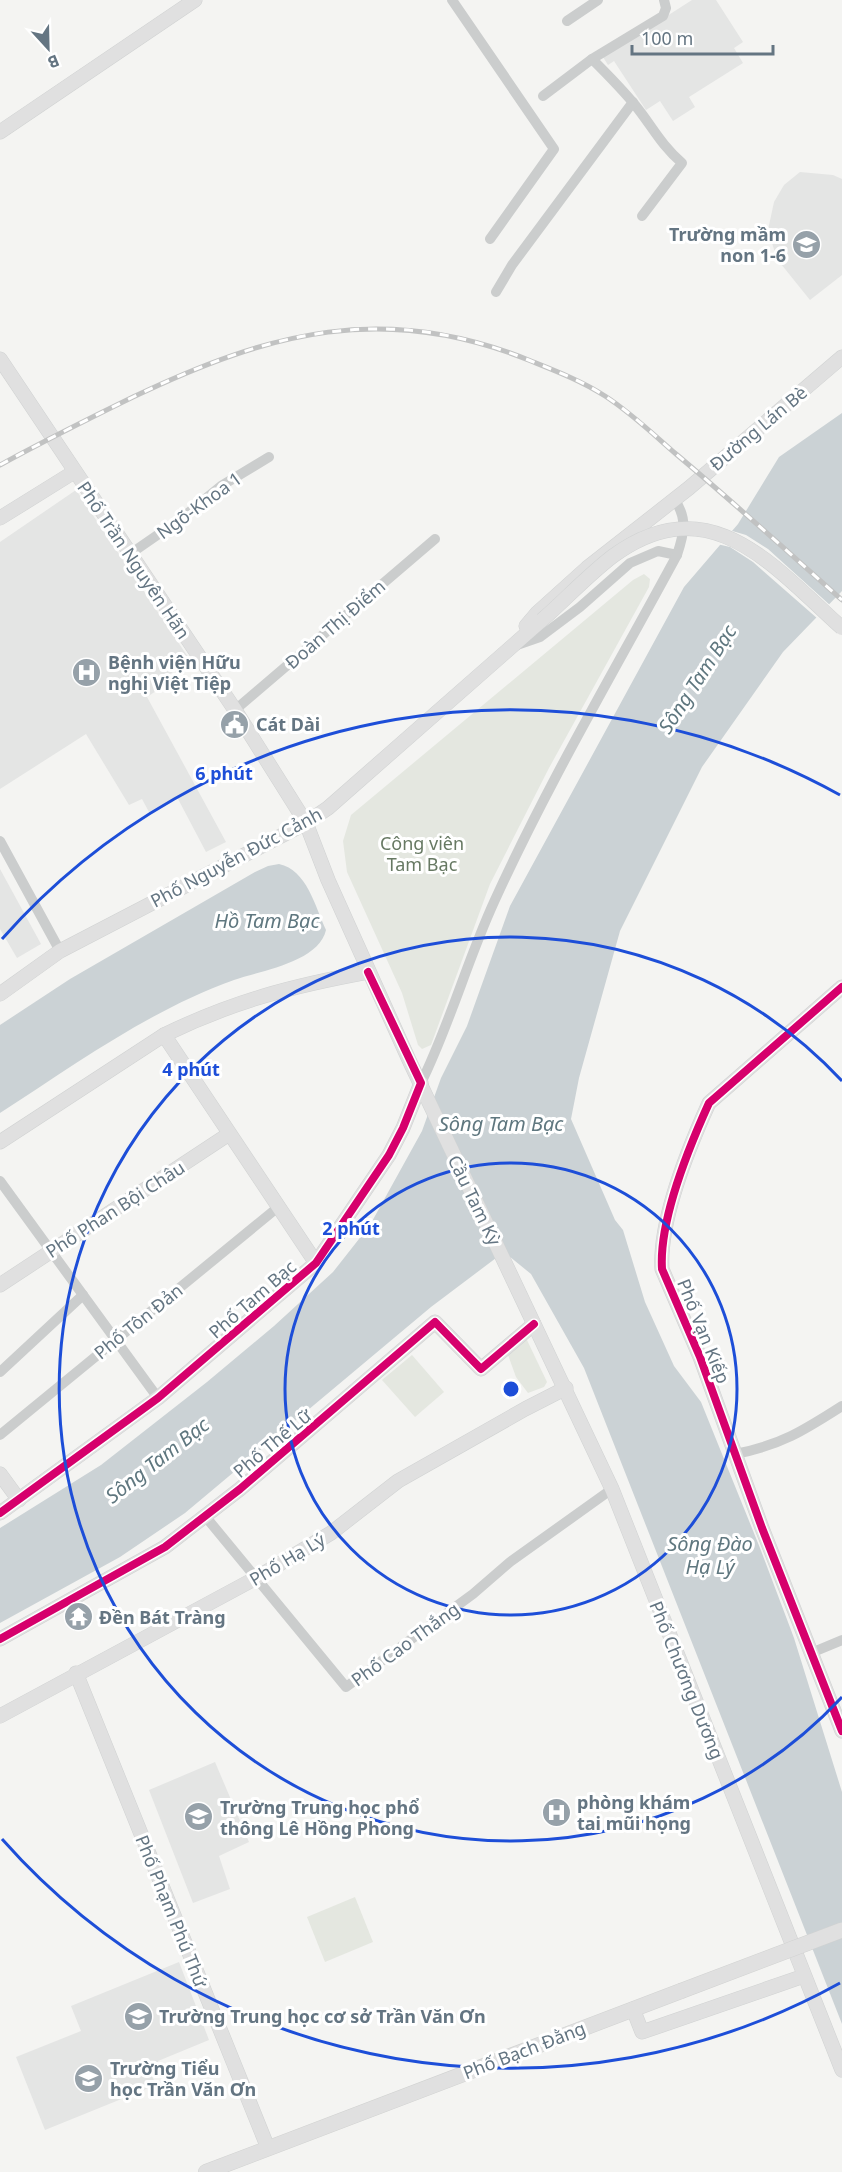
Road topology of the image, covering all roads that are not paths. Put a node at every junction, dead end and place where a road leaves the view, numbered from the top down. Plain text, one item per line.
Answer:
1 (195, 0) edge
2 (452, 0) edge
3 (598, 0) edge
4 (664, 0) edge
5 (567, 21) dead end
6 (592, 59) junction
7 (543, 96) dead end
8 (633, 102) junction
9 (0, 132) edge
10 (642, 216) dead end
11 (490, 239) dead end
12 (496, 292) dead end
13 (842, 357) edge
14 (0, 359) edge
15 (269, 457) dead end
16 (74, 472) junction
17 (674, 499) junction
18 (0, 518) edge
19 (435, 539) dead end
20 (130, 554) junction
21 (677, 555) junction
22 (842, 628) edge
23 (508, 648) junction
24 (235, 710) junction
25 (306, 823) junction
26 (0, 841) edge
27 (60, 951) junction
28 (368, 972) junction
29 (842, 987) edge
30 (0, 993) edge
31 (164, 1035) junction
32 (421, 1083) junction
33 (230, 1134) junction
34 (0, 1142) edge
35 (0, 1181) edge
36 (277, 1208) junction
37 (52, 1250) junction
38 (316, 1263) junction
39 (0, 1285) edge
40 (83, 1295) junction
41 (520, 1295) joint
42 (534, 1324) junction
43 (116, 1340) junction
44 (0, 1372) edge
45 (566, 1388) junction
46 (158, 1398) junction
47 (842, 1406) edge
48 (0, 1435) edge
49 (735, 1454) junction
50 (0, 1474) edge
51 (612, 1489) junction
52 (20, 1500) junction
53 (0, 1513) edge
54 (205, 1516) junction
55 (256, 1578) junction
56 (0, 1639) edge
57 (842, 1640) edge
58 (811, 1653) junction
59 (76, 1673) junction
60 (0, 1716) edge
61 (842, 1731) edge
62 (842, 1930) edge
63 (804, 1976) junction
64 (633, 2009) junction
65 (842, 2070) edge
66 (268, 2148) junction
67 (206, 2172) edge

1 - 9 main road
2 - 11 street
3 - 5 street
4 - 6 street
6 - 7 street
6 - 8 street
8 - 10 street
8 - 12 street
13 - 17 main road, Đường Lán Bè
14 - 16 main road, Phố Trần Nguyên Hãn
15 - 20 street, Ngõ-Khoa 1
16 - 18 main road
16 - 20 main road, Phố Trần Nguyên Hãn
17 - 21 street
17 - 23 main road, Phố Nguyễn Đức Cảnh
19 - 24 street, Đoàn Thị Điểm
20 - 24 main road, Phố Trần Nguyên Hãn
21 - 23 street
21 - 32 street
22 - 23 main road, Phố Nguyễn Đức Cảnh, bridge
23 - 25 main road, Phố Nguyễn Đức Cảnh
24 - 25 main road, Phố Trần Nguyên Hãn
25 - 27 main road, Phố Nguyễn Đức Cảnh
25 - 28 main road
26 - 27 street
27 - 30 main road, Phố Nguyễn Đức Cảnh
28 - 31 main road
28 - 32 main road
29 - 49 main road, Phố Vạn Kiếp
31 - 33 main road
31 - 34 main road
32 - 38 main road, Phố Tam Bạc
32 - 41 main road, Cầu Tam Kỳ
33 - 36 main road
33 - 37 main road, Phố Phan Bội Châu
35 - 37 street
36 - 38 main road
36 - 43 street, Phố Tôn Đản
37 - 39 main road, Phố Phan Bội Châu
37 - 40 street
38 - 46 main road, Phố Tam Bạc
40 - 43 street
40 - 44 street
41 - 42 main road, Phố Chương Dương
42 - 45 main road, Phố Chương Dương
42 - 54 main road, Phố Thế Lữ
43 - 46 street
43 - 48 street, Phố Tôn Đản
45 - 51 main road, Phố Chương Dương
45 - 55 main road, Phố Hạ Lý
46 - 52 main road, Phố Tam Bạc
47 - 49 street
49 - 58 main road, Phố Vạn Kiếp
50 - 52 main road
51 - 55 street, Phố Cao Thắng
51 - 63 main road, Phố Chương Dương
52 - 53 main road, Phố Tam Bạc
54 - 55 street, Phố Cao Thắng
54 - 56 main road, Phố Thế Lữ
55 - 59 main road, Phố Hạ Lý
57 - 58 street
58 - 61 main road, Phố Vạn Kiếp
59 - 60 main road, Phố Hạ Lý
59 - 66 main road, Phố Phạm Phú Thứ
62 - 64 main road, Phố Bạch Đằng, bridge
63 - 64 main road
63 - 65 main road, Phố Chương Dương
64 - 66 main road, Phố Bạch Đằng
66 - 67 main road, Phố Bạch Đằng

